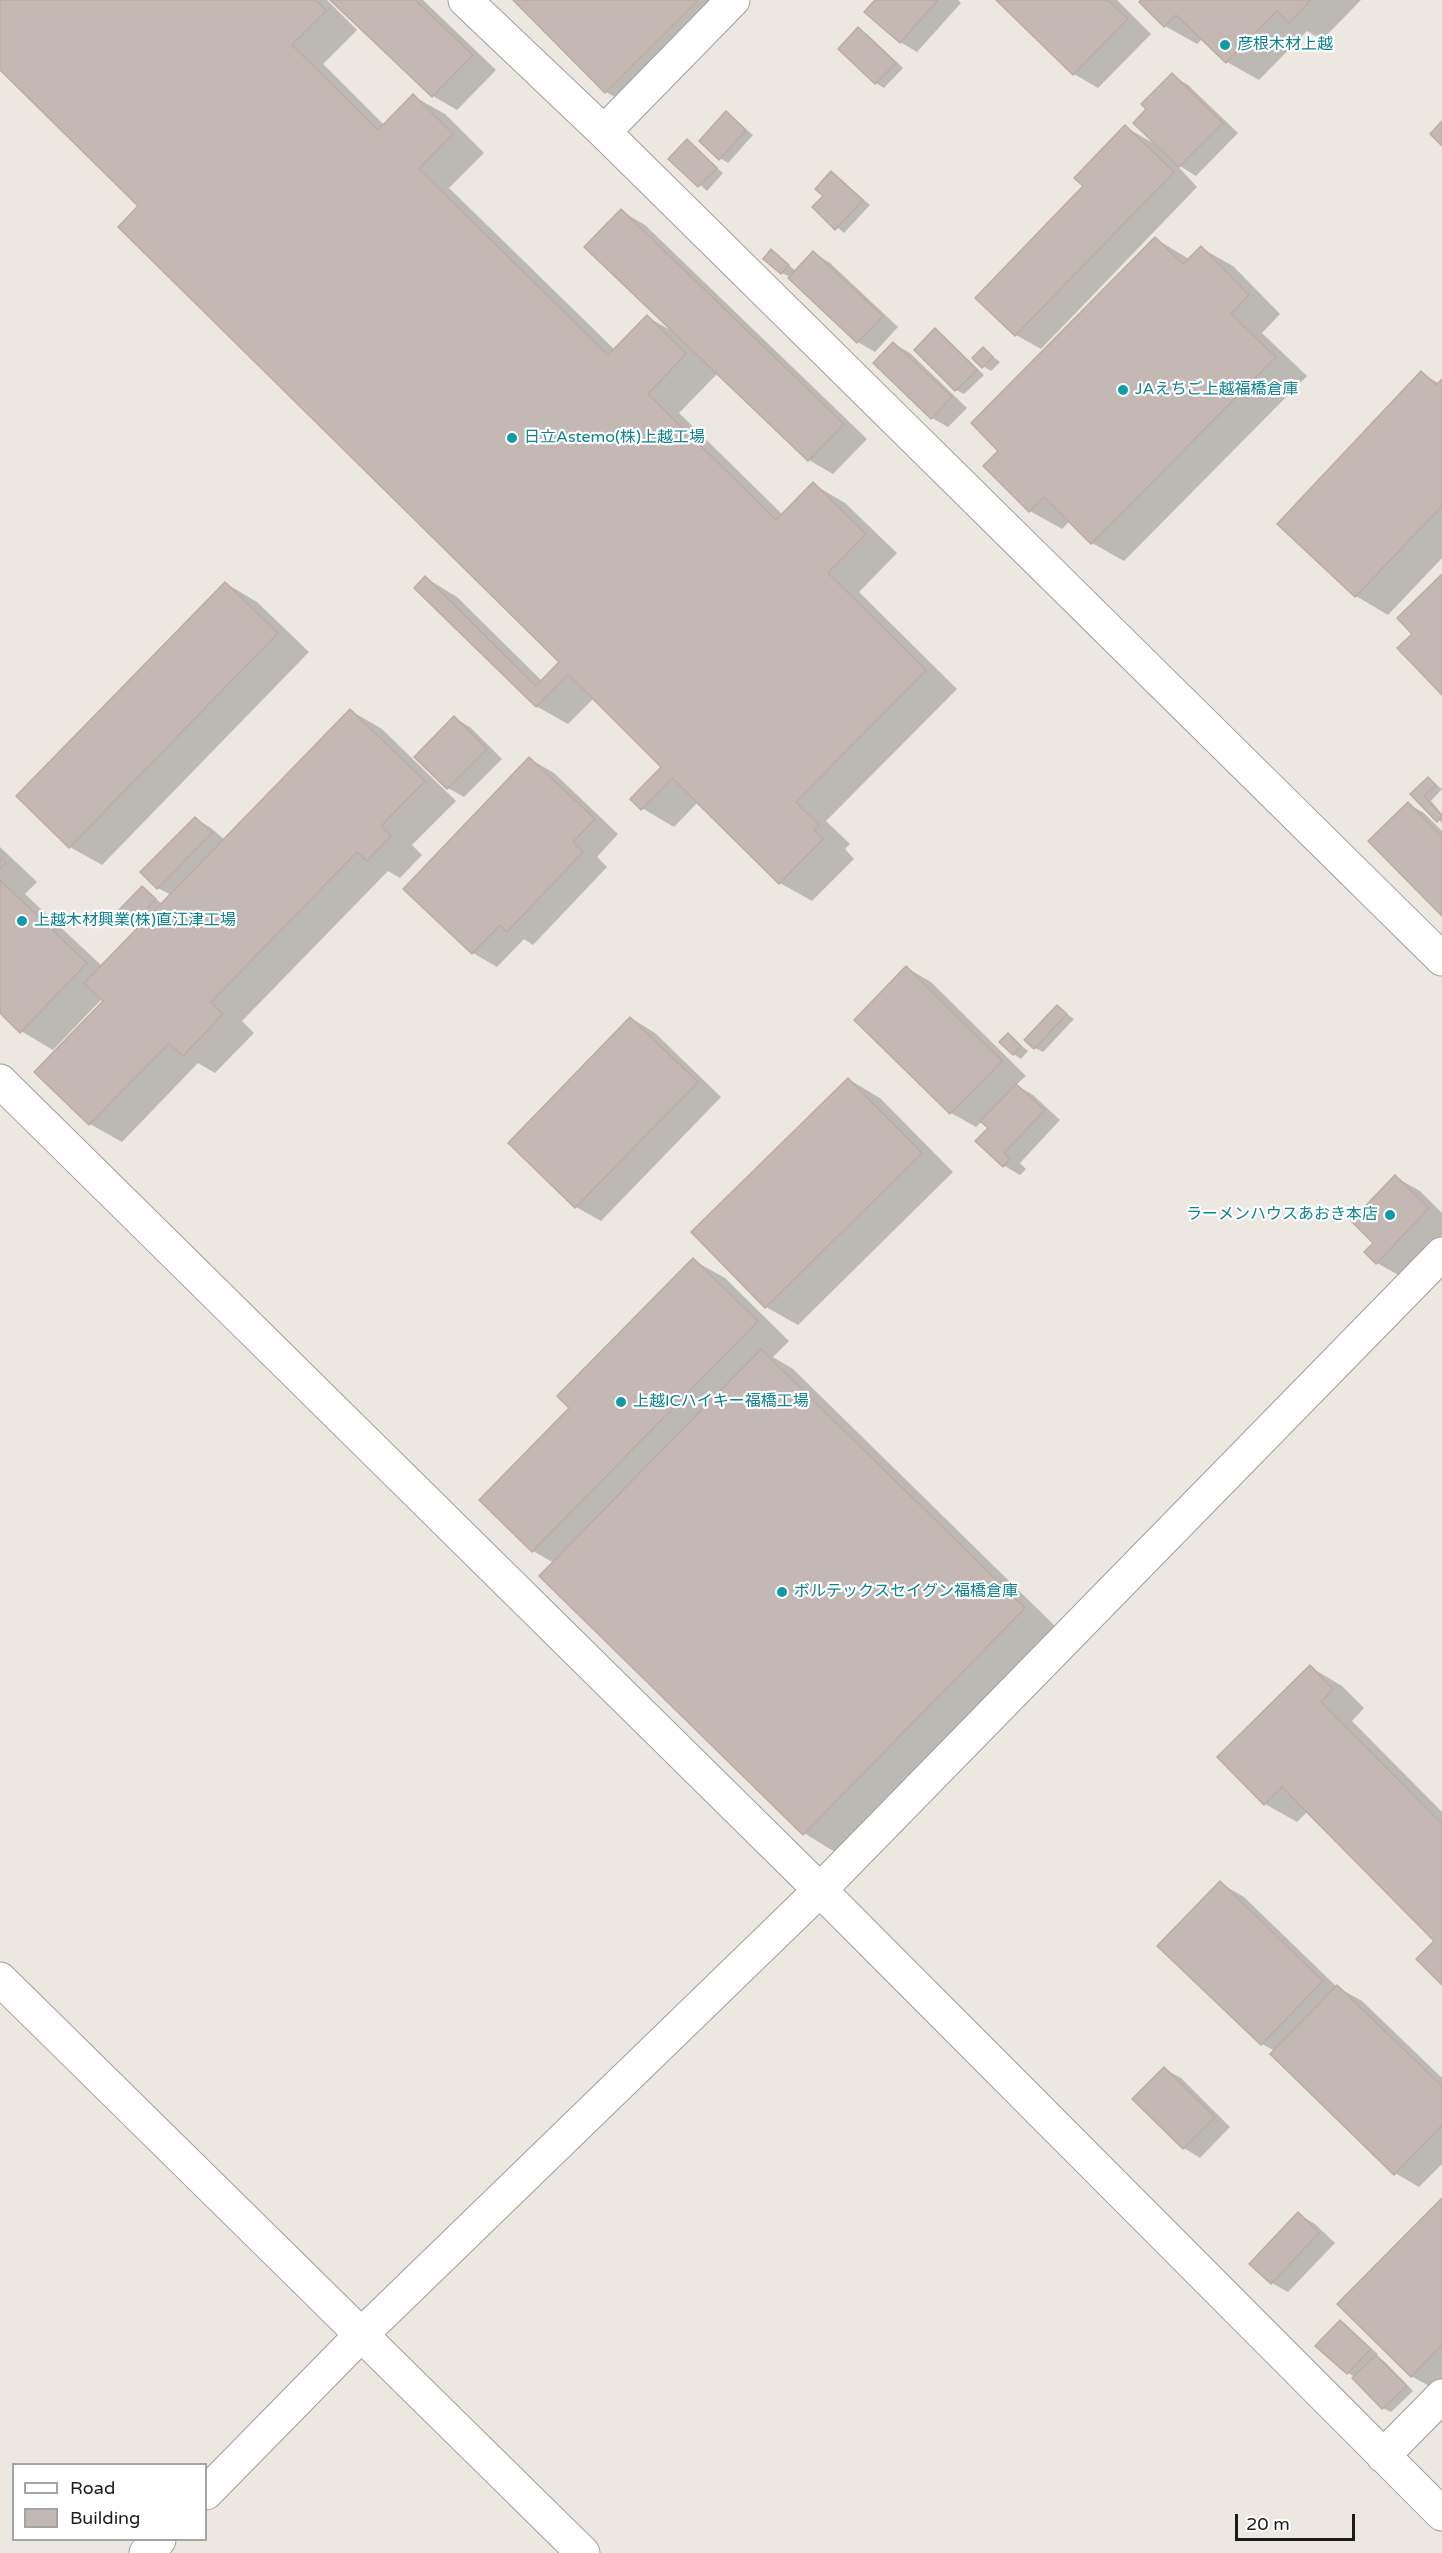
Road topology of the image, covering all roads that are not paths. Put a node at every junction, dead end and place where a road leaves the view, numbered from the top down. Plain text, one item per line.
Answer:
1 (465, 0) edge
2 (733, 0) edge
3 (604, 132) junction
4 (1442, 959) edge
5 (0, 1081) edge
6 (1442, 1254) edge
7 (820, 1890) junction
8 (0, 1979) edge
9 (362, 2334) junction
10 (1442, 2396) edge
11 (1383, 2456) junction
12 (207, 2492) edge
13 (1442, 2514) edge
14 (158, 2541) edge
15 (146, 2553) edge
16 (583, 2553) edge

1 - 3 street
2 - 3 street
3 - 4 street
5 - 7 street
6 - 7 street
7 - 9 street
7 - 11 street
8 - 9 street
9 - 12 street
9 - 16 street
10 - 11 street
11 - 13 street
14 - 15 street

